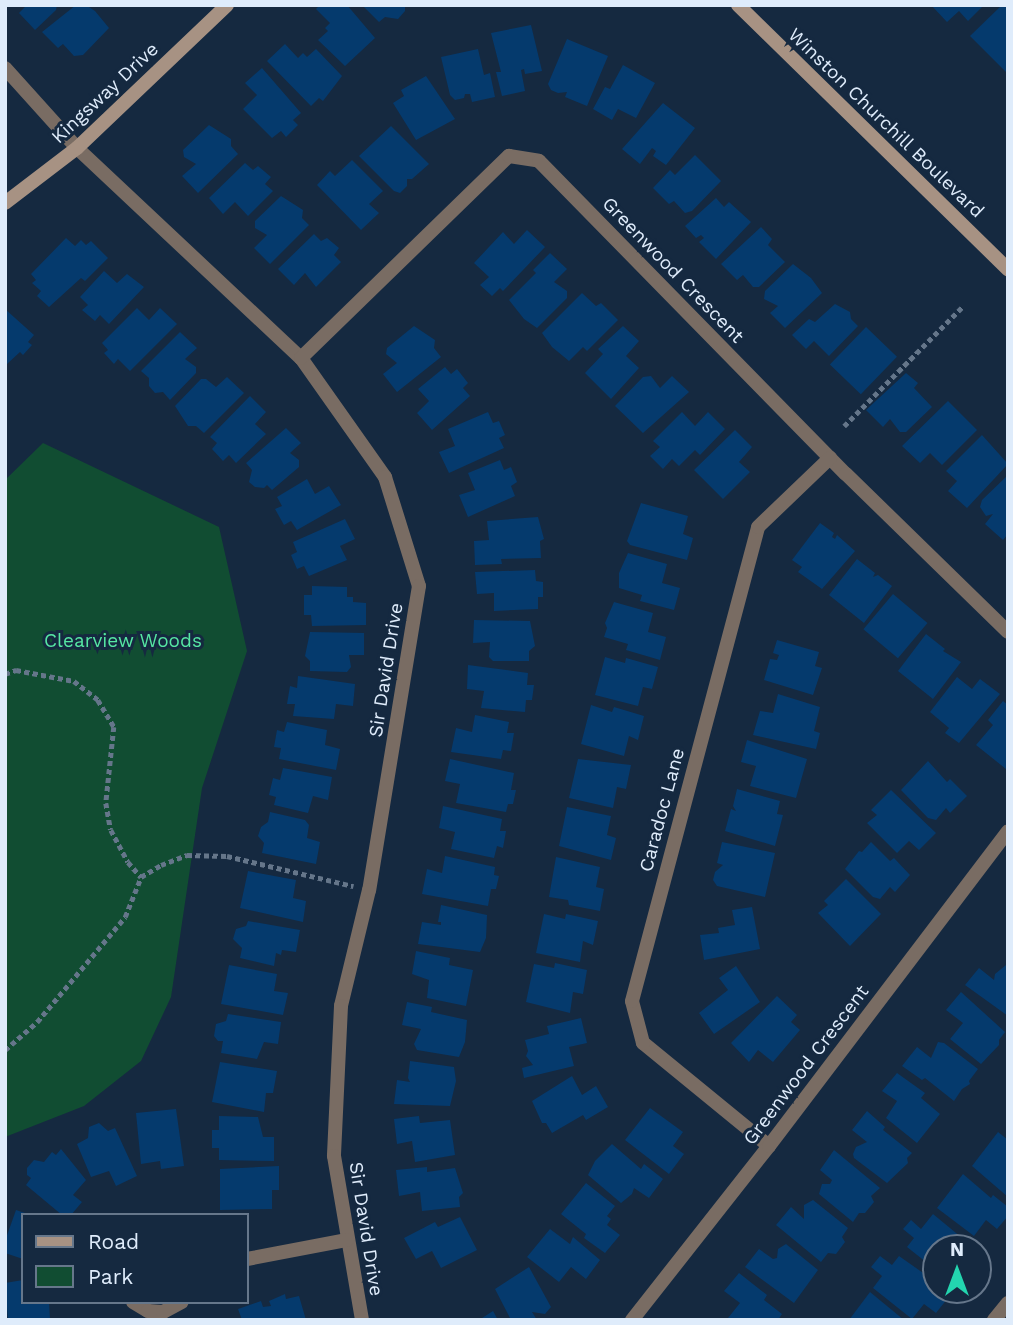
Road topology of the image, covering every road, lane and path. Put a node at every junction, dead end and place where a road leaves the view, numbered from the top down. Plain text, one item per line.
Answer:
1 (227, 5) edge
2 (738, 5) edge
3 (5, 68) edge
4 (77, 148) junction
5 (5, 203) edge
6 (1008, 268) edge
7 (963, 306) dead end
8 (301, 358) junction
9 (844, 426) dead end
10 (830, 458) junction
11 (1008, 632) edge
12 (5, 674) edge
13 (1008, 831) edge
14 (141, 877) junction
15 (369, 890) junction
16 (5, 1050) edge
17 (769, 1146) junction
18 (347, 1240) junction
19 (248, 1259) edge
20 (1008, 1303) edge
21 (136, 1304) edge
22 (178, 1304) edge
23 (362, 1320) edge
24 (632, 1320) edge
25 (994, 1320) edge

1 - 4 main road, Kingsway Drive
2 - 6 main road, Winston Churchill Boulevard
3 - 4 street, Sir David Drive
4 - 5 main road, Kingsway Drive
4 - 8 street, Sir David Drive
7 - 9 path
8 - 10 street, Greenwood Crescent
8 - 15 street, Sir David Drive
10 - 11 street, Greenwood Crescent
10 - 17 street, Caradoc Lane
12 - 14 path
13 - 17 street, Greenwood Crescent
14 - 15 path
14 - 16 path
15 - 18 street, Sir David Drive
17 - 24 street, Greenwood Crescent
18 - 19 street
18 - 23 street, Sir David Drive
20 - 25 street
21 - 22 street

